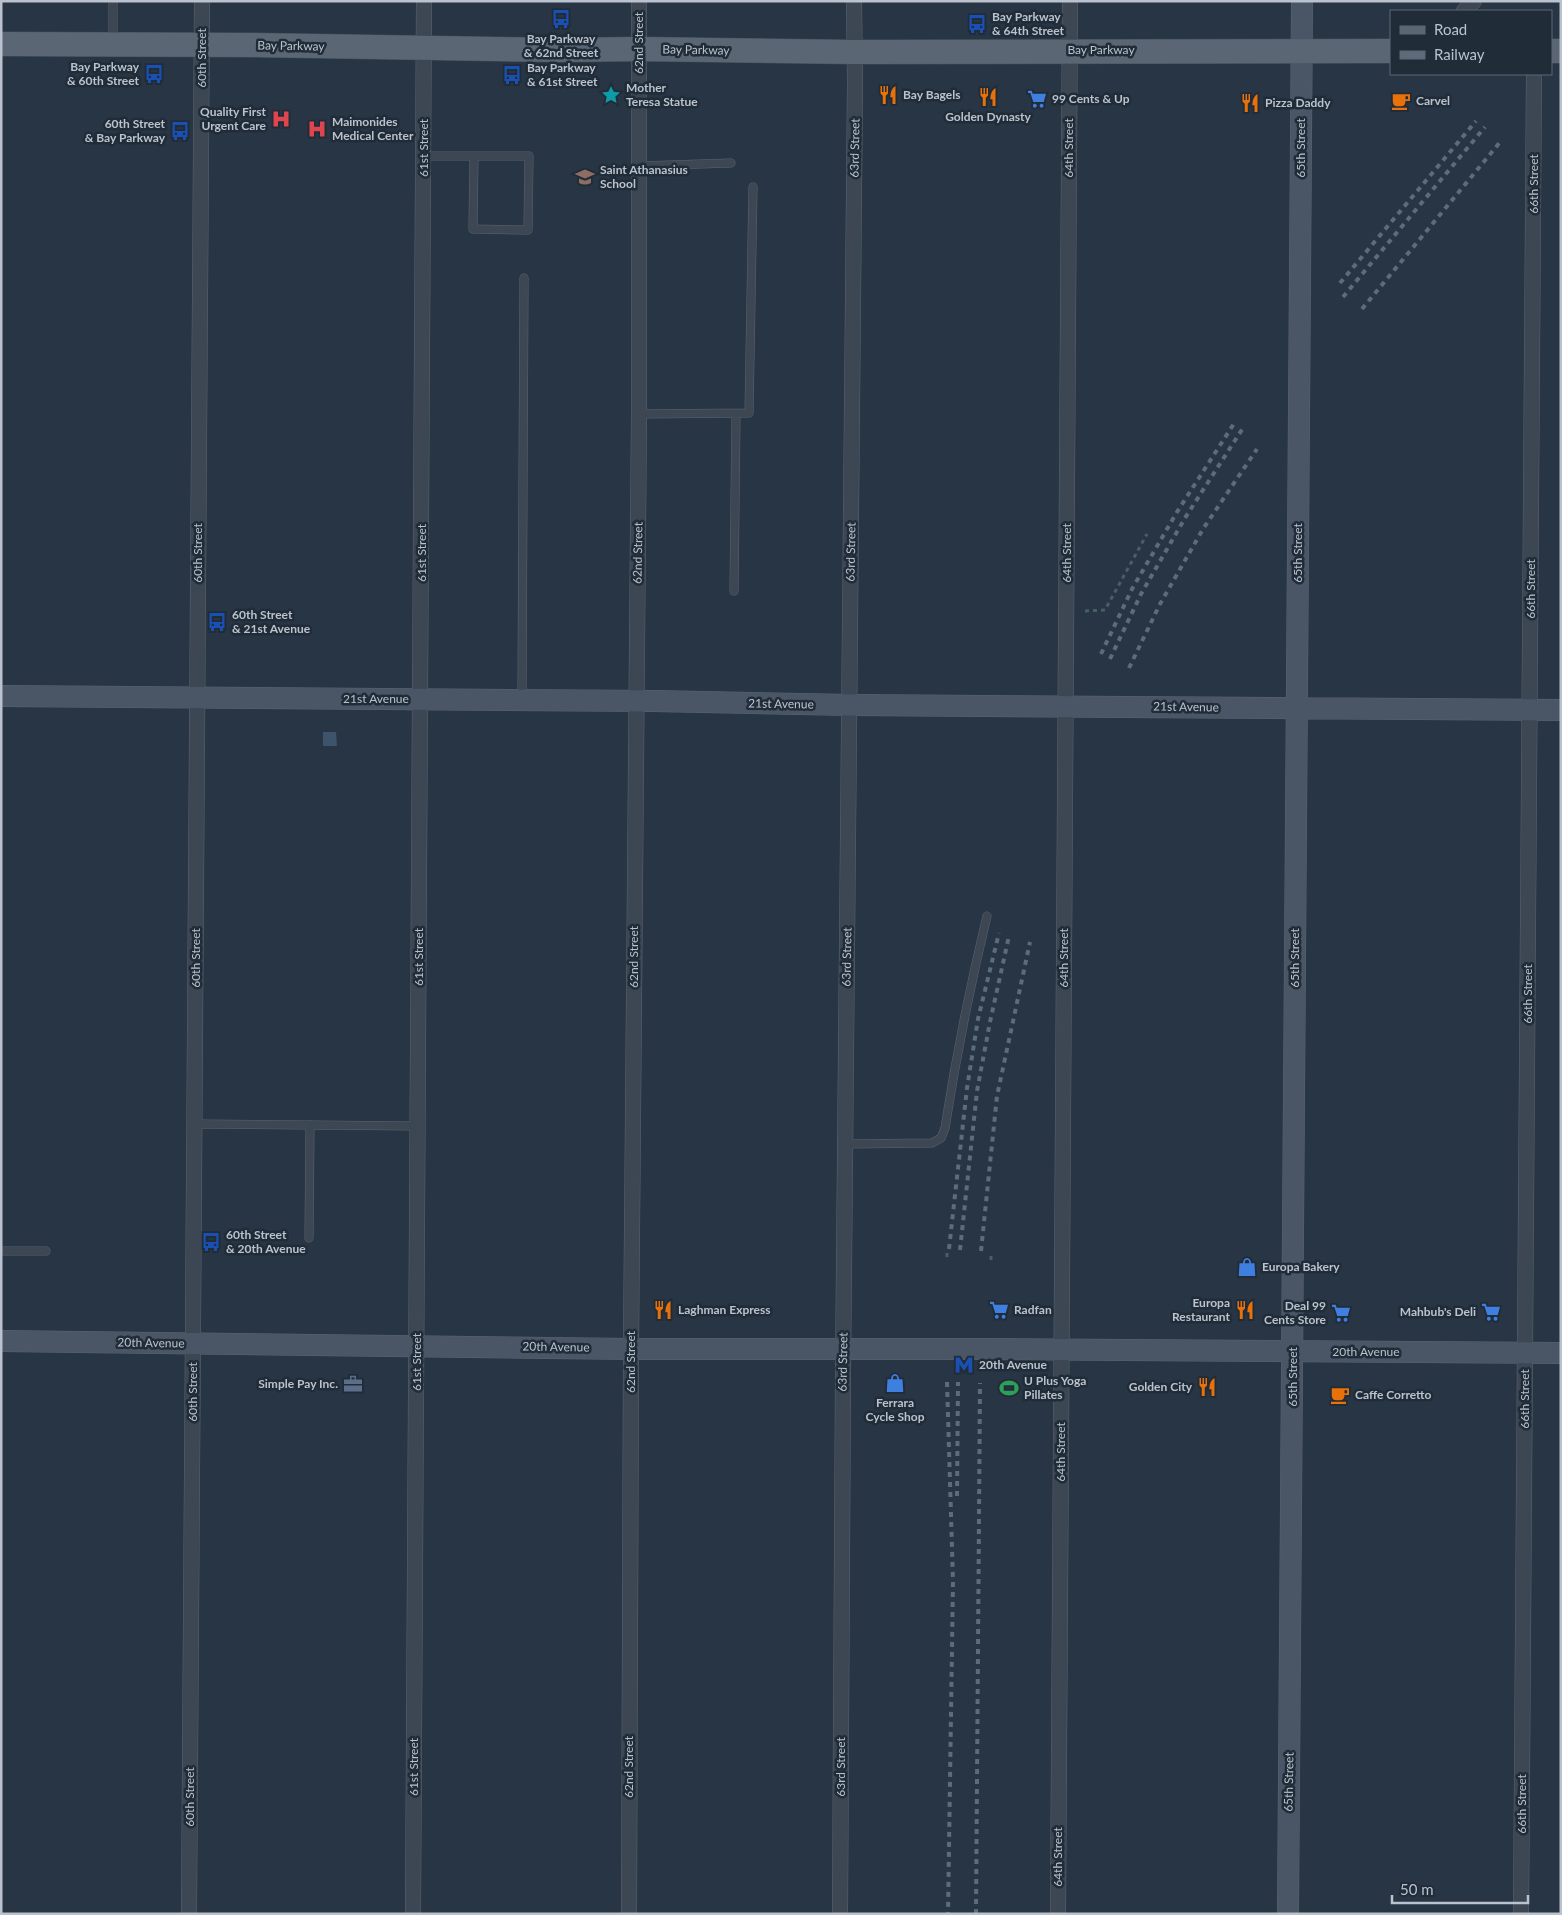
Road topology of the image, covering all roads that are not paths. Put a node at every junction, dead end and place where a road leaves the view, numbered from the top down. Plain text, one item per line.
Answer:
1 (113, 1) edge
2 (202, 1) edge
3 (424, 1) edge
4 (639, 1) edge
5 (854, 1) edge
6 (1070, 1) edge
7 (1302, 1) edge
8 (1474, 1) edge
9 (1465, 10) edge
10 (1, 44) edge
11 (202, 45) junction
12 (113, 46) junction
13 (424, 48) junction
14 (639, 49) junction
15 (1070, 50) junction
16 (1390, 51) edge
17 (854, 52) junction
18 (1301, 52) junction
19 (1534, 75) edge
20 (424, 156) junction
21 (474, 156) junction
22 (731, 163) dead end
23 (639, 166) junction
24 (753, 187) dead end
25 (524, 278) dead end
26 (639, 414) junction
27 (736, 414) junction
28 (734, 591) dead end
29 (1, 696) edge
30 (197, 698) junction
31 (421, 700) junction
32 (522, 700) junction
33 (636, 701) junction
34 (850, 705) junction
35 (1066, 706) junction
36 (1297, 708) junction
37 (1530, 710) junction
38 (1561, 710) edge
39 (986, 916) dead end
40 (195, 1124) junction
41 (310, 1125) junction
42 (418, 1126) junction
43 (845, 1144) junction
44 (309, 1238) dead end
45 (46, 1250) dead end
46 (1, 1251) edge
47 (1, 1341) edge
48 (193, 1343) junction
49 (417, 1345) junction
50 (843, 1348) junction
51 (630, 1349) junction
52 (1061, 1350) junction
53 (1293, 1352) junction
54 (1526, 1353) junction
55 (1561, 1353) edge
56 (189, 1914) edge
57 (413, 1914) edge
58 (629, 1914) edge
59 (840, 1914) edge
60 (1058, 1914) edge
61 (1288, 1914) edge
62 (1521, 1914) edge

1 - 12 lane
2 - 11 street, 60th Street
3 - 13 street, 61st Street
4 - 14 street, 62nd Street
5 - 17 street, 63rd Street
6 - 15 street, 64th Street
7 - 18 street, 65th Street
8 - 9 street
10 - 12 main road, Bay Parkway
11 - 12 main road, Bay Parkway
11 - 13 main road, Bay Parkway
11 - 30 street, 60th Street
13 - 14 main road, Bay Parkway
13 - 20 street, 61st Street
14 - 17 main road, Bay Parkway
14 - 23 street, 62nd Street
15 - 17 main road, Bay Parkway
15 - 18 main road, Bay Parkway
15 - 35 street, 64th Street
16 - 18 main road, Bay Parkway
17 - 34 street, 63rd Street
18 - 36 street, 65th Street
19 - 37 street, 66th Street
20 - 21 lane
20 - 31 street, 61st Street
21 - 21 lane
22 - 23 lane
23 - 26 street, 62nd Street
24 - 27 lane
25 - 32 lane
26 - 27 lane
26 - 33 street, 62nd Street
27 - 28 lane
29 - 30 street, 21st Avenue
30 - 31 street, 21st Avenue
30 - 40 street, 60th Street
31 - 32 street, 21st Avenue
31 - 42 street, 61st Street
32 - 33 street, 21st Avenue
33 - 34 street, 21st Avenue
33 - 51 street, 62nd Street
34 - 35 street, 21st Avenue
34 - 43 street, 63rd Street
35 - 36 street, 21st Avenue
35 - 52 street, 64th Street
36 - 37 street, 21st Avenue
36 - 53 street, 65th Street
37 - 38 street, 21st Avenue
37 - 54 street, 66th Street
39 - 43 lane
40 - 41 lane
40 - 48 street, 60th Street
41 - 42 lane
41 - 44 lane
42 - 49 street, 61st Street
43 - 50 street, 63rd Street
45 - 46 lane
47 - 48 street, 20th Avenue
48 - 49 street, 20th Avenue
48 - 56 street, 60th Street
49 - 51 street, 20th Avenue
49 - 57 street, 61st Street
50 - 51 street, 20th Avenue
50 - 52 street, 20th Avenue, bridge
50 - 59 street, 63rd Street
51 - 58 street, 62nd Street
52 - 53 street, 20th Avenue
52 - 60 street, 64th Street
53 - 54 street, 20th Avenue
53 - 61 street, 65th Street
54 - 55 street, 20th Avenue
54 - 62 street, 66th Street

